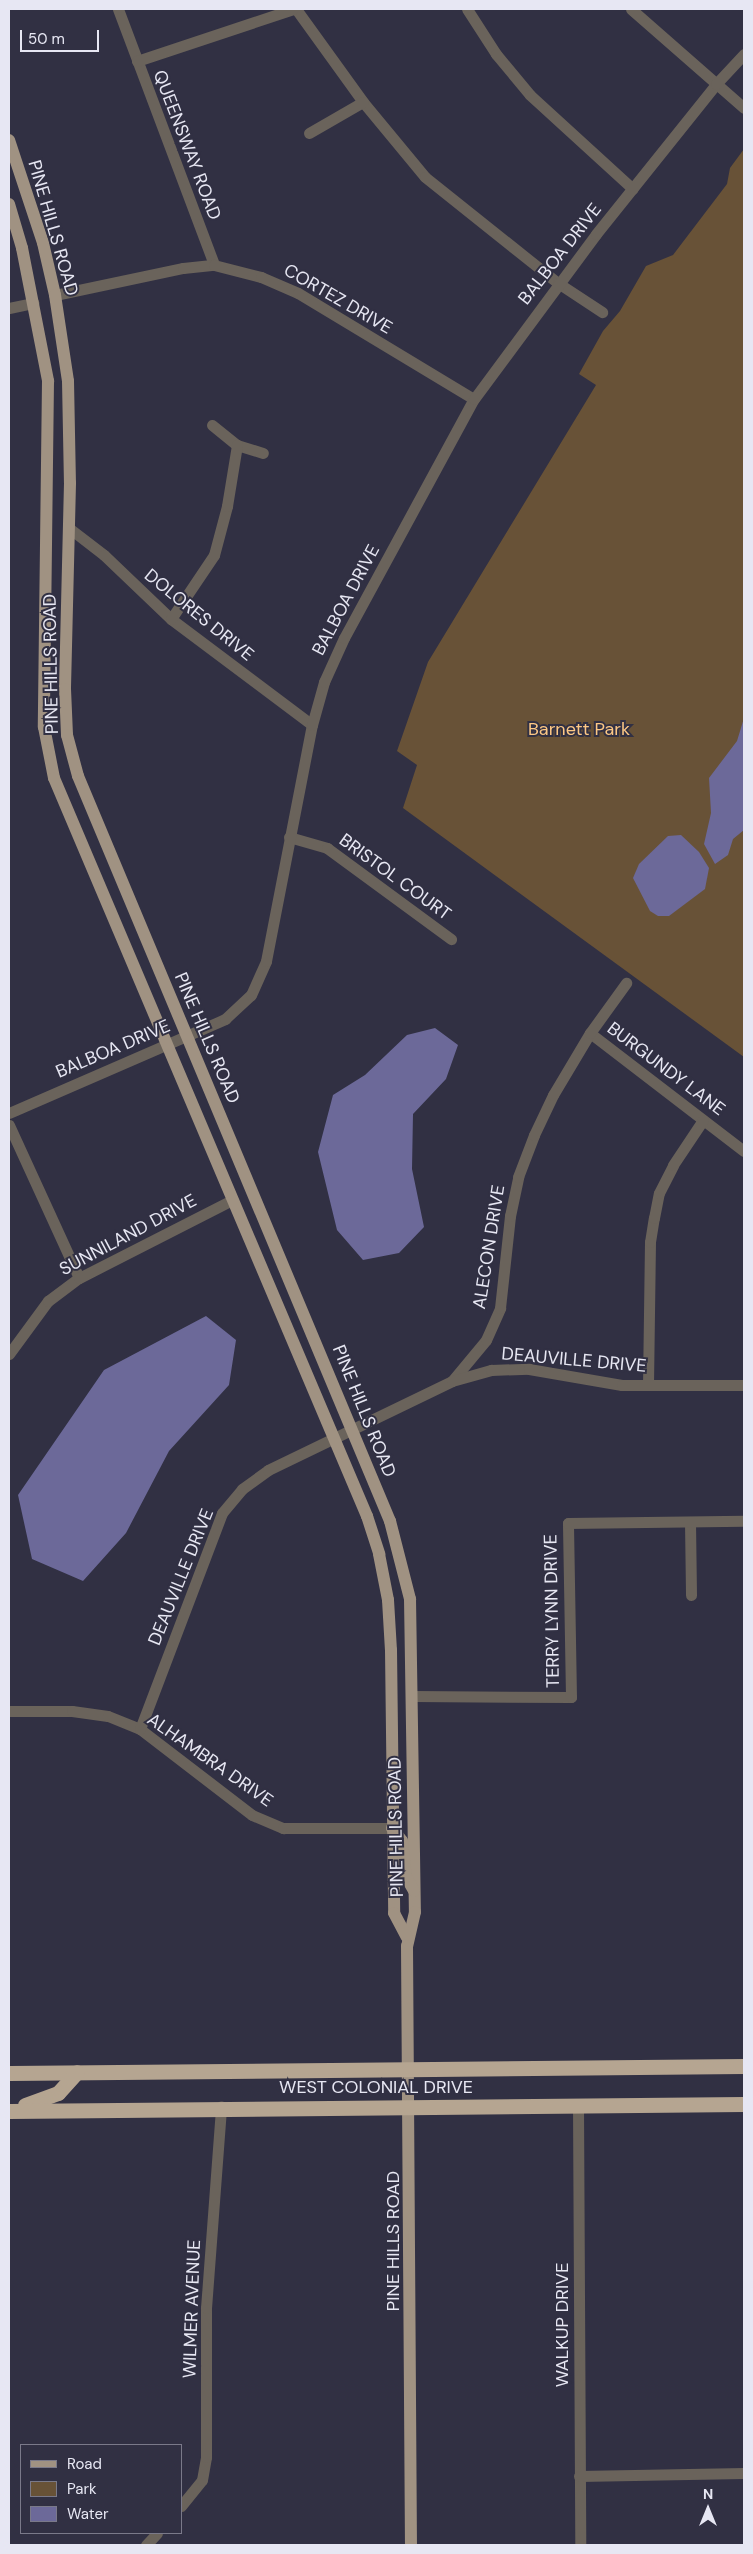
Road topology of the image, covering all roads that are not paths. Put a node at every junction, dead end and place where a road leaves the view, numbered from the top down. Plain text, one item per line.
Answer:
1 (118, 9) edge
2 (295, 9) edge
3 (467, 9) edge
4 (631, 9) edge
5 (744, 54) edge
6 (137, 61) junction
7 (716, 84) junction
8 (363, 102) junction
9 (744, 108) edge
10 (309, 134) dead end
11 (9, 140) edge
12 (633, 189) junction
13 (9, 204) edge
14 (214, 265) junction
15 (558, 283) junction
16 (55, 294) junction
17 (33, 303) junction
18 (9, 308) edge
19 (602, 312) dead end
20 (474, 400) junction
21 (212, 425) dead end
22 (236, 445) junction
23 (263, 453) dead end
24 (69, 528) junction
25 (171, 619) junction
26 (312, 725) junction
27 (289, 837) junction
28 (450, 940) dead end
29 (626, 983) dead end
30 (590, 1033) junction
31 (187, 1036) junction
32 (168, 1044) junction
33 (9, 1113) edge
34 (703, 1120) junction
35 (9, 1125) edge
36 (744, 1150) edge
37 (232, 1200) junction
38 (79, 1278) junction
39 (9, 1354) edge
40 (452, 1381) junction
41 (744, 1384) edge
42 (648, 1385) junction
43 (352, 1428) junction
44 (334, 1437) junction
45 (744, 1521) edge
46 (690, 1522) junction
47 (691, 1595) dead end
48 (413, 1696) junction
49 (9, 1712) edge
50 (140, 1729) junction
51 (392, 1828) junction
52 (415, 1893) junction
53 (407, 1936) junction
54 (744, 2066) edge
55 (410, 2069) junction
56 (77, 2072) junction
57 (9, 2073) edge
58 (744, 2104) edge
59 (578, 2105) junction
60 (410, 2106) junction
61 (221, 2107) junction
62 (9, 2109) edge
63 (744, 2473) edge
64 (579, 2476) junction
65 (182, 2505) edge
66 (156, 2534) edge
67 (146, 2545) edge
68 (411, 2545) edge
69 (580, 2545) edge

1 - 6 street, QUEENSWAY ROAD
2 - 6 street
2 - 8 street
3 - 12 street
4 - 7 street
5 - 7 street, BALBOA DRIVE
6 - 14 street, QUEENSWAY ROAD
7 - 9 street
7 - 12 street, BALBOA DRIVE
8 - 10 street
8 - 15 street
11 - 16 main road, PINE HILLS ROAD
12 - 15 street, BALBOA DRIVE
13 - 17 main road, PINE HILLS ROAD
14 - 16 street, CORTEZ DRIVE
14 - 20 street, CORTEZ DRIVE
15 - 19 street
15 - 20 street, BALBOA DRIVE
16 - 24 main road, PINE HILLS ROAD
17 - 18 street
17 - 32 main road, PINE HILLS ROAD
20 - 26 street, BALBOA DRIVE
21 - 22 street
22 - 23 street
22 - 25 street
24 - 25 street, DOLORES DRIVE
24 - 31 main road, PINE HILLS ROAD
25 - 26 street, DOLORES DRIVE
26 - 27 street, BALBOA DRIVE
27 - 28 street, BRISTOL COURT
27 - 31 street, BALBOA DRIVE
29 - 30 street, ALECON DRIVE
30 - 34 street, BURGUNDY LANE
30 - 40 street, ALECON DRIVE
31 - 32 street, BALBOA DRIVE
31 - 43 main road, PINE HILLS ROAD
32 - 33 street, BALBOA DRIVE
32 - 37 main road, PINE HILLS ROAD
34 - 36 street, BURGUNDY LANE
34 - 42 street
35 - 38 street
37 - 38 street, SUNNILAND DRIVE
37 - 44 main road, PINE HILLS ROAD
38 - 39 street, SUNNILAND DRIVE
40 - 42 street, DEAUVILLE DRIVE
40 - 43 street, DEAUVILLE DRIVE
41 - 42 street, DEAUVILLE DRIVE
43 - 44 street, DEAUVILLE DRIVE
43 - 48 main road, PINE HILLS ROAD
44 - 50 street, DEAUVILLE DRIVE
44 - 51 main road, PINE HILLS ROAD
45 - 46 street
46 - 47 street
46 - 48 street, TERRY LYNN DRIVE
48 - 52 main road, PINE HILLS ROAD
49 - 50 street, ALHAMBRA DRIVE
50 - 51 street, ALHAMBRA DRIVE
51 - 52 main road
51 - 53 main road, PINE HILLS ROAD
52 - 53 main road, PINE HILLS ROAD
53 - 55 main road, PINE HILLS ROAD
54 - 55 highway, WEST COLONIAL DRIVE
55 - 56 highway, WEST COLONIAL DRIVE
55 - 60 main road, PINE HILLS ROAD
56 - 57 highway, WEST COLONIAL DRIVE
56 - 62 highway
58 - 59 highway, WEST COLONIAL DRIVE
59 - 60 highway, WEST COLONIAL DRIVE
59 - 64 street, WALKUP DRIVE
60 - 61 highway, WEST COLONIAL DRIVE
60 - 68 main road, PINE HILLS ROAD
61 - 62 highway, WEST COLONIAL DRIVE
61 - 65 street, WILMER AVENUE
63 - 64 street
64 - 69 street, WALKUP DRIVE
66 - 67 street

